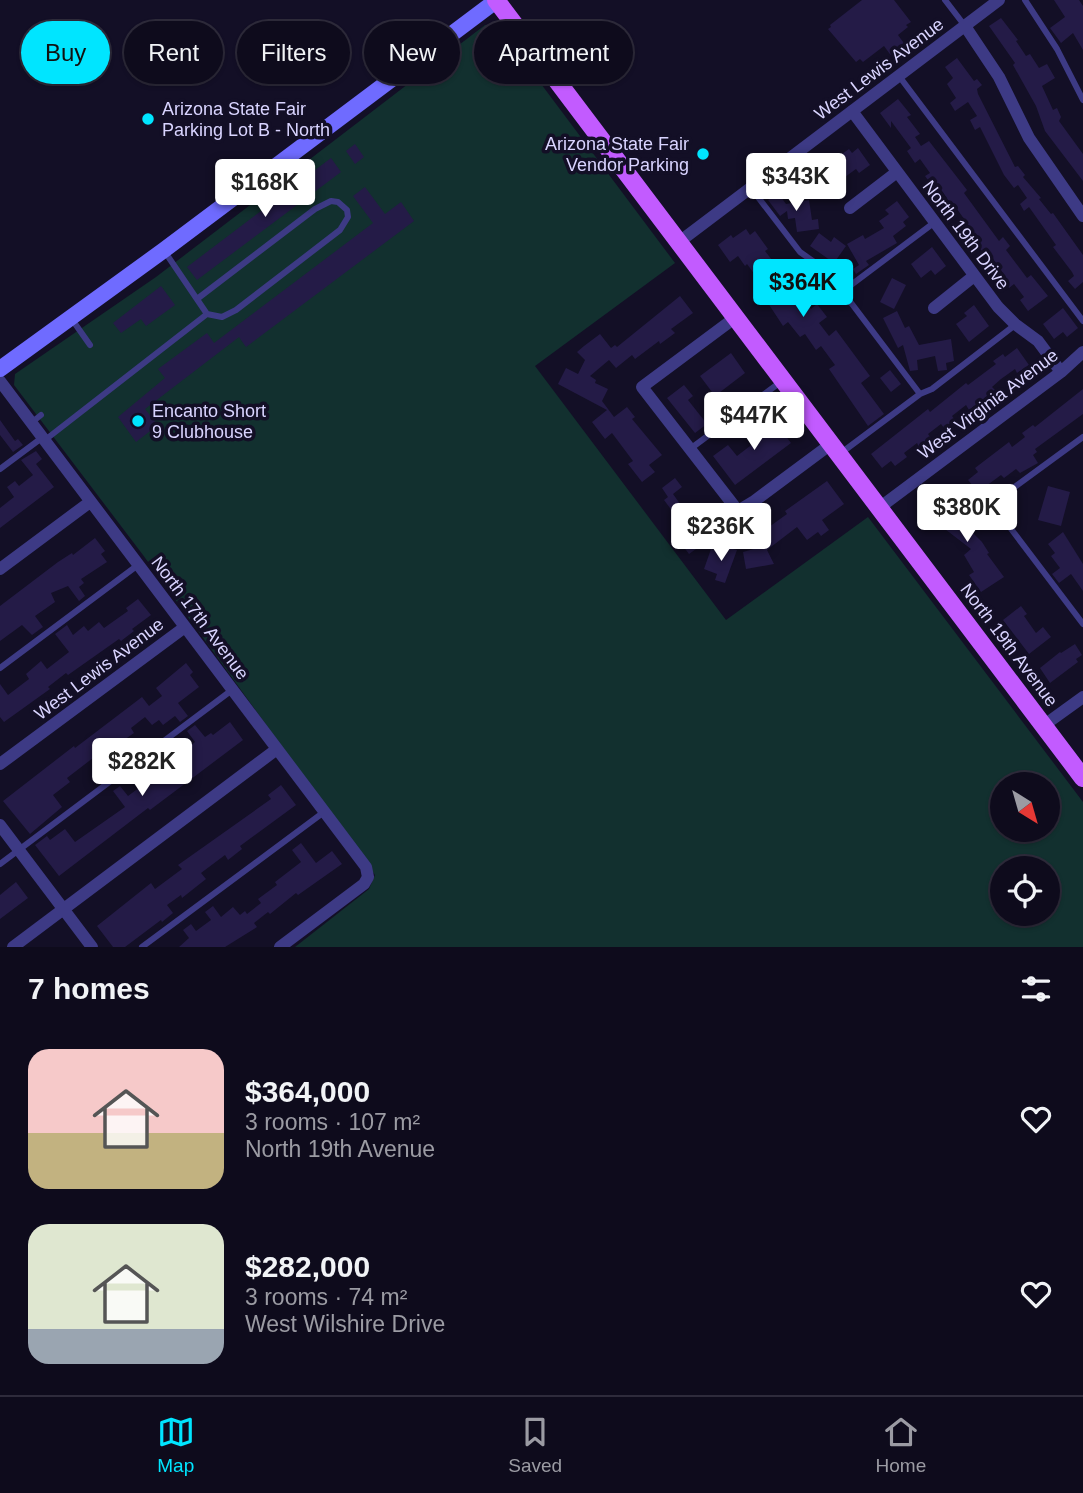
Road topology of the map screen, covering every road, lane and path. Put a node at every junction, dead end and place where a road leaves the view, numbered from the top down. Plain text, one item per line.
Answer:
1 (497, 0) edge
2 (944, 0) edge
3 (999, 0) edge
4 (1025, 0) edge
5 (965, 26) junction
6 (900, 76) junction
7 (1083, 100) edge
8 (852, 111) junction
9 (897, 172) junction
10 (751, 188) junction
11 (850, 208) dead end
12 (1083, 216) edge
13 (935, 222) junction
14 (679, 242) junction
15 (164, 250) junction
16 (974, 276) junction
17 (843, 291) junction
18 (197, 299) junction
19 (934, 308) dead end
20 (208, 314) junction
21 (736, 317) junction
22 (70, 318) junction
23 (1083, 321) edge
24 (1015, 324) junction
25 (90, 345) dead end
26 (1083, 352) edge
27 (0, 369) edge
28 (1061, 372) junction
29 (783, 380) junction
30 (0, 381) edge
31 (920, 394) junction
32 (1083, 437) edge
33 (44, 439) junction
34 (690, 449) junction
35 (835, 449) junction
36 (0, 469) edge
37 (90, 502) junction
38 (879, 508) junction
39 (138, 565) junction
40 (0, 569) edge
41 (1083, 624) edge
42 (185, 627) junction
43 (0, 668) edge
44 (232, 690) junction
45 (1083, 697) edge
46 (1043, 726) junction
47 (277, 749) junction
48 (0, 764) edge
49 (1083, 778) edge
50 (324, 811) junction
51 (0, 825) edge
52 (19, 850) junction
53 (0, 864) edge
54 (64, 909) junction
55 (13, 947) edge
56 (92, 947) edge
57 (142, 947) edge
58 (279, 947) edge

1 - 14 main road, North 19th Avenue
1 - 15 street
2 - 5 lane
3 - 5 street, West Lewis Avenue
4 - 7 lane
5 - 6 street, West Lewis Avenue
5 - 12 street
6 - 8 street, West Lewis Avenue
6 - 23 lane
8 - 9 street, North 19th Drive
8 - 10 street, West Lewis Avenue
9 - 11 street
9 - 13 street, North 19th Drive
10 - 14 street, West Lewis Avenue
10 - 17 lane
13 - 16 street, North 19th Drive
13 - 17 lane
14 - 21 main road, North 19th Avenue
15 - 18 lane
15 - 22 street
16 - 19 street
16 - 24 street, North 19th Drive
17 - 31 lane
18 - 20 lane
18 - 20 lane
20 - 33 lane
21 - 29 main road, North 19th Avenue
21 - 34 street
22 - 25 lane
22 - 27 street
24 - 28 street, North 19th Drive
24 - 31 lane
26 - 28 street, West Virginia Avenue
28 - 38 street, West Virginia Avenue
29 - 34 lane
29 - 35 main road, North 19th Avenue
30 - 33 street, North 17th Avenue
31 - 35 lane
32 - 41 lane
33 - 36 lane
33 - 37 street, North 17th Avenue
34 - 35 street
35 - 38 main road, North 19th Avenue
37 - 39 street, North 17th Avenue
37 - 40 street
38 - 46 main road, North 19th Avenue
39 - 42 street, North 17th Avenue
39 - 43 lane
42 - 44 street, North 17th Avenue
42 - 48 street, West Lewis Avenue
44 - 47 street, North 17th Avenue
44 - 52 lane
45 - 46 street
46 - 49 main road, North 19th Avenue
47 - 50 street, North 17th Avenue
47 - 54 street
50 - 57 lane
50 - 58 street, North 17th Avenue
51 - 52 street
52 - 53 lane
52 - 54 street
54 - 55 street
54 - 56 street

